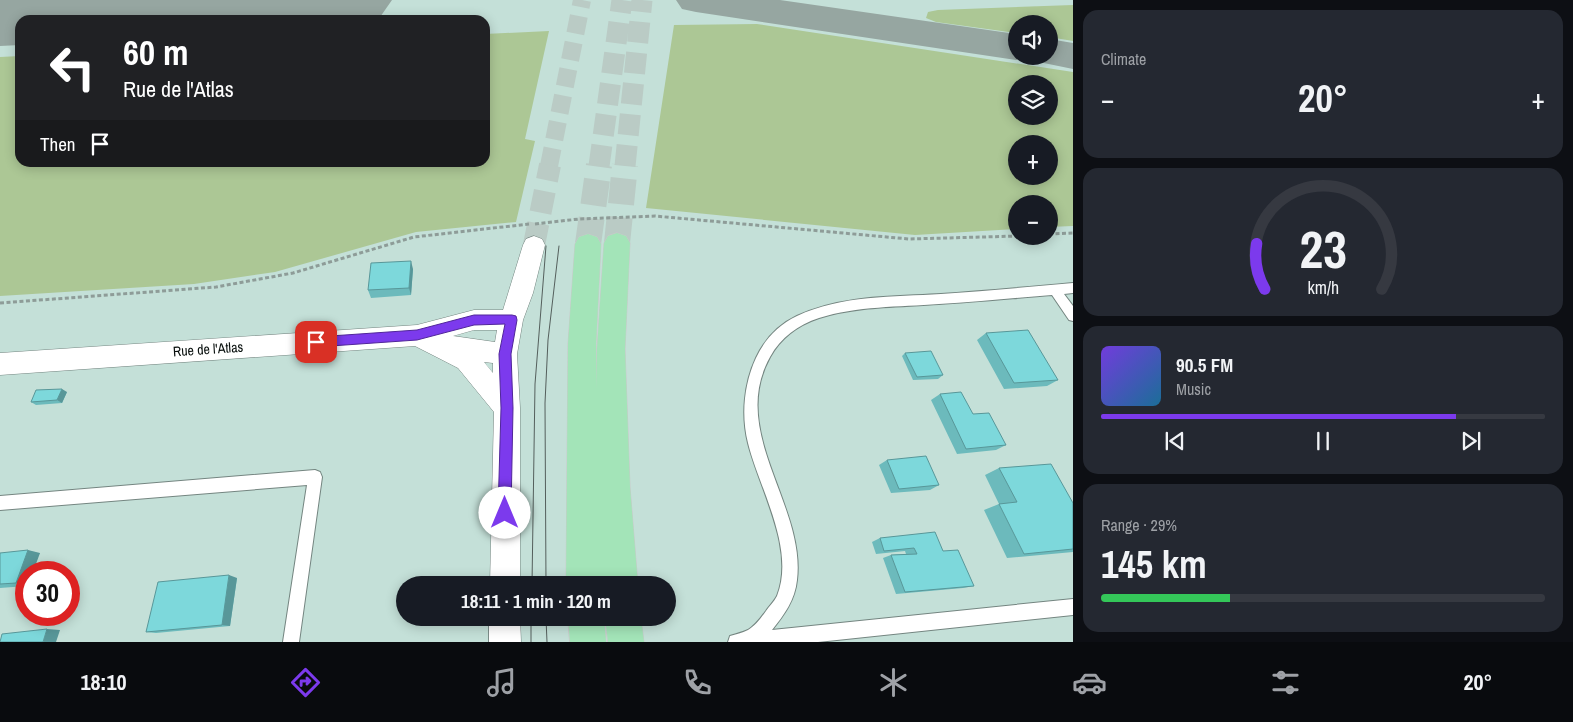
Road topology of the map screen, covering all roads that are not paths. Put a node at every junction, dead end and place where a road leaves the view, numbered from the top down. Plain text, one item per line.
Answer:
1 (617, 243) tunnel mouth
2 (588, 244) tunnel mouth
3 (534, 245) tunnel mouth
4 (1073, 288) edge
5 (1055, 290) junction
6 (521, 293) junction
7 (1073, 316) edge
8 (474, 320) junction
9 (512, 320) junction
10 (427, 339) junction
11 (505, 354) junction
12 (8, 361) edge
13 (507, 408) junction
14 (0, 503) edge
15 (505, 576) edge
16 (584, 576) edge
17 (619, 576) edge
18 (1073, 607) edge
19 (505, 626) edge
20 (587, 626) edge
21 (624, 626) edge
22 (291, 642) edge
23 (505, 642) edge
24 (588, 642) edge
25 (626, 642) edge
26 (742, 642) edge

1 - 17 highway
2 - 16 highway
3 - 6 street
4 - 5 lane
5 - 7 lane
5 - 26 lane
6 - 8 street, Rue de l'Atlas
6 - 9 street
8 - 9 street, Rue de l'Atlas
8 - 10 street, Rue de l'Atlas
9 - 11 street
10 - 11 street, Rue de l'Atlas
10 - 12 street, Rue de l'Atlas
10 - 13 street
11 - 13 street
13 - 15 street
14 - 22 lane
18 - 26 lane
19 - 23 street
20 - 24 highway
21 - 25 highway

